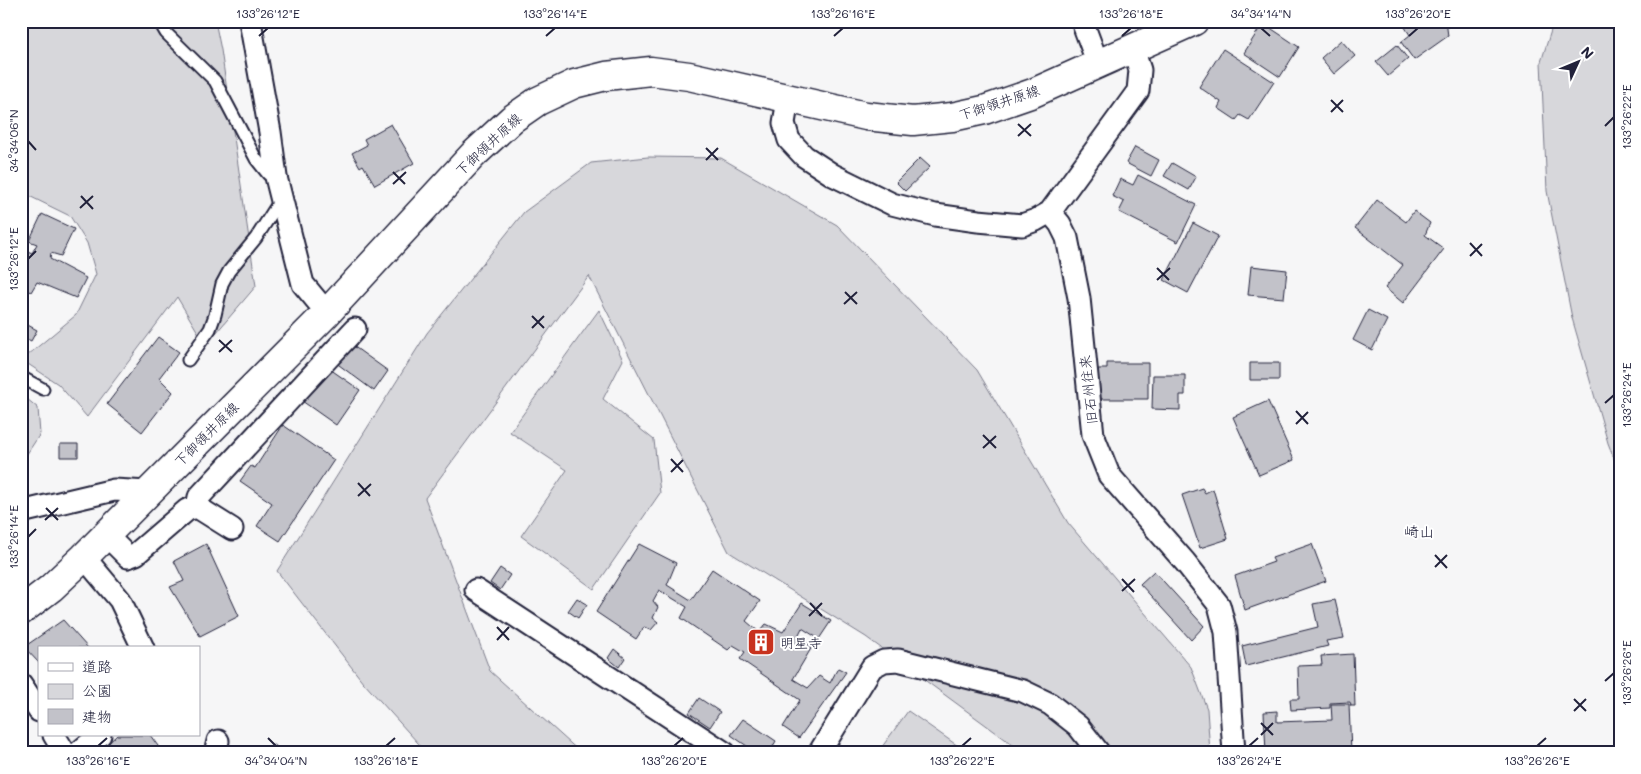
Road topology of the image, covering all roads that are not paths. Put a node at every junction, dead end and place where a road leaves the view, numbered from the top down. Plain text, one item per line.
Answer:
1 (159, 21) edge
2 (250, 21) edge
3 (1082, 21) edge
4 (1194, 21) edge
5 (1133, 49) junction
6 (1098, 64) junction
7 (788, 100) junction
8 (276, 177) junction
9 (282, 197) junction
10 (1050, 212) junction
11 (327, 313) junction
12 (355, 329) dead end
13 (188, 360) dead end
14 (21, 377) edge
15 (43, 389) dead end
16 (148, 492) junction
17 (197, 507) junction
18 (21, 512) edge
19 (232, 529) dead end
20 (106, 535) junction
21 (84, 556) junction
22 (476, 590) dead end
23 (21, 612) edge
24 (147, 640) edge
25 (21, 684) edge
26 (38, 710) edge
27 (55, 736) edge
28 (99, 736) edge
29 (65, 753) edge
30 (78, 753) edge
31 (725, 753) edge
32 (819, 753) edge
33 (1099, 753) edge
34 (1234, 753) edge

1 - 8 lane
2 - 8 street
3 - 6 street
4 - 5 main road, 下御領井原線
5 - 6 main road, 下御領井原線
5 - 10 street
6 - 7 main road, 下御領井原線
7 - 10 street
7 - 11 main road, 下御領井原線
8 - 9 street
9 - 11 street
9 - 13 lane
10 - 34 street, 旧石州往来
11 - 16 main road, 下御領井原線
12 - 17 street
14 - 15 lane
16 - 18 street
16 - 20 main road, 下御領井原線
17 - 19 street
17 - 20 street
20 - 21 main road, 下御領井原線
21 - 23 main road, 下御領井原線
21 - 24 street
22 - 31 street
25 - 26 street
27 - 29 street
28 - 30 street
32 - 33 street

